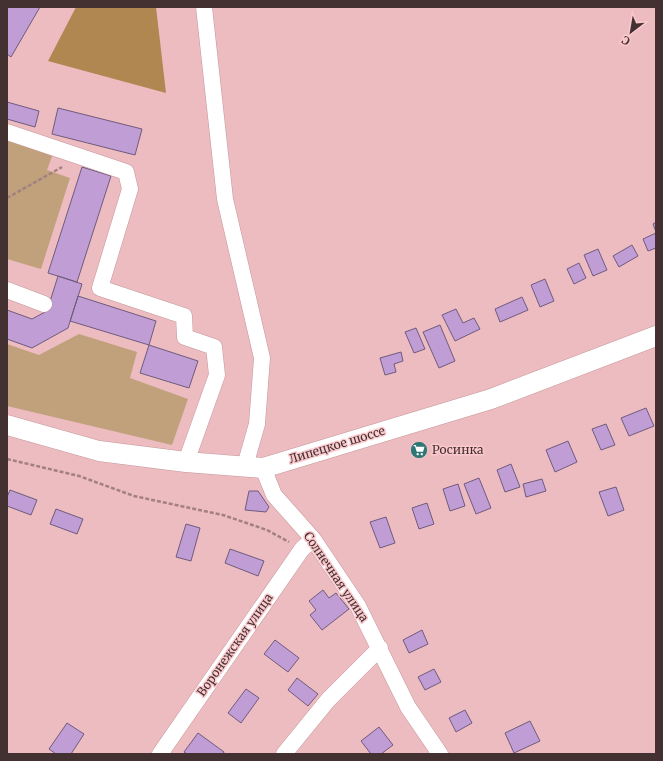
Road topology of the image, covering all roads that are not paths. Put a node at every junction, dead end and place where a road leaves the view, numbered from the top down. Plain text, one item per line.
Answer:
1 (204, 7) edge
2 (7, 132) edge
3 (7, 290) edge
4 (44, 304) dead end
5 (656, 336) edge
6 (7, 425) edge
7 (186, 462) junction
8 (254, 467) junction
9 (308, 544) junction
10 (380, 648) junction
11 (287, 749) edge
12 (160, 754) edge
13 (440, 754) edge

1 - 8 street
2 - 7 street
3 - 4 street
5 - 8 main road, Липецкое шоссе
6 - 7 main road, Липецкое шоссе
7 - 8 main road, Липецкое шоссе
8 - 9 street, Солнечная улица
9 - 10 street, Солнечная улица
9 - 12 street, Воронежская улица
10 - 11 street
10 - 13 street, Солнечная улица

